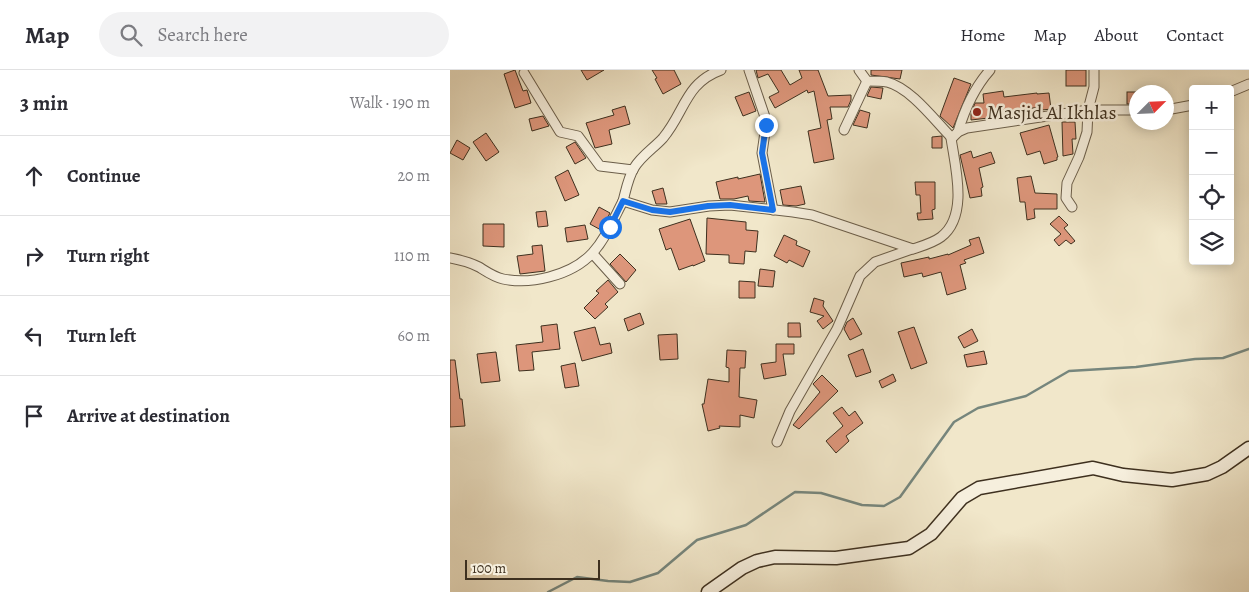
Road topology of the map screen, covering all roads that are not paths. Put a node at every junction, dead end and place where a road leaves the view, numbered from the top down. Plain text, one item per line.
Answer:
1 (721, 70) edge
2 (749, 70) edge
3 (859, 70) edge
4 (990, 70) edge
5 (1094, 70) edge
6 (524, 73) dead end
7 (867, 81) junction
8 (1249, 84) edge
9 (1234, 90) edge
10 (1189, 105) edge
11 (1174, 108) edge
12 (1088, 110) junction
13 (1129, 110) edge
14 (844, 130) dead end
15 (955, 135) junction
16 (633, 170) junction
17 (623, 201) junction
18 (1072, 207) dead end
19 (773, 210) junction
20 (913, 249) junction
21 (593, 254) junction
22 (450, 258) edge
23 (620, 284) dead end
24 (777, 442) dead end
25 (1249, 448) edge
26 (708, 592) edge

1 - 16 street
2 - 19 street
3 - 7 street
4 - 15 street
5 - 12 street
6 - 16 street
7 - 14 street
7 - 15 street
8 - 9 street
10 - 11 street
12 - 13 street
12 - 15 street
12 - 18 street
15 - 20 street
16 - 17 street
17 - 19 street
17 - 21 street
19 - 20 street
20 - 24 street
21 - 22 street
21 - 23 street
25 - 26 main road

